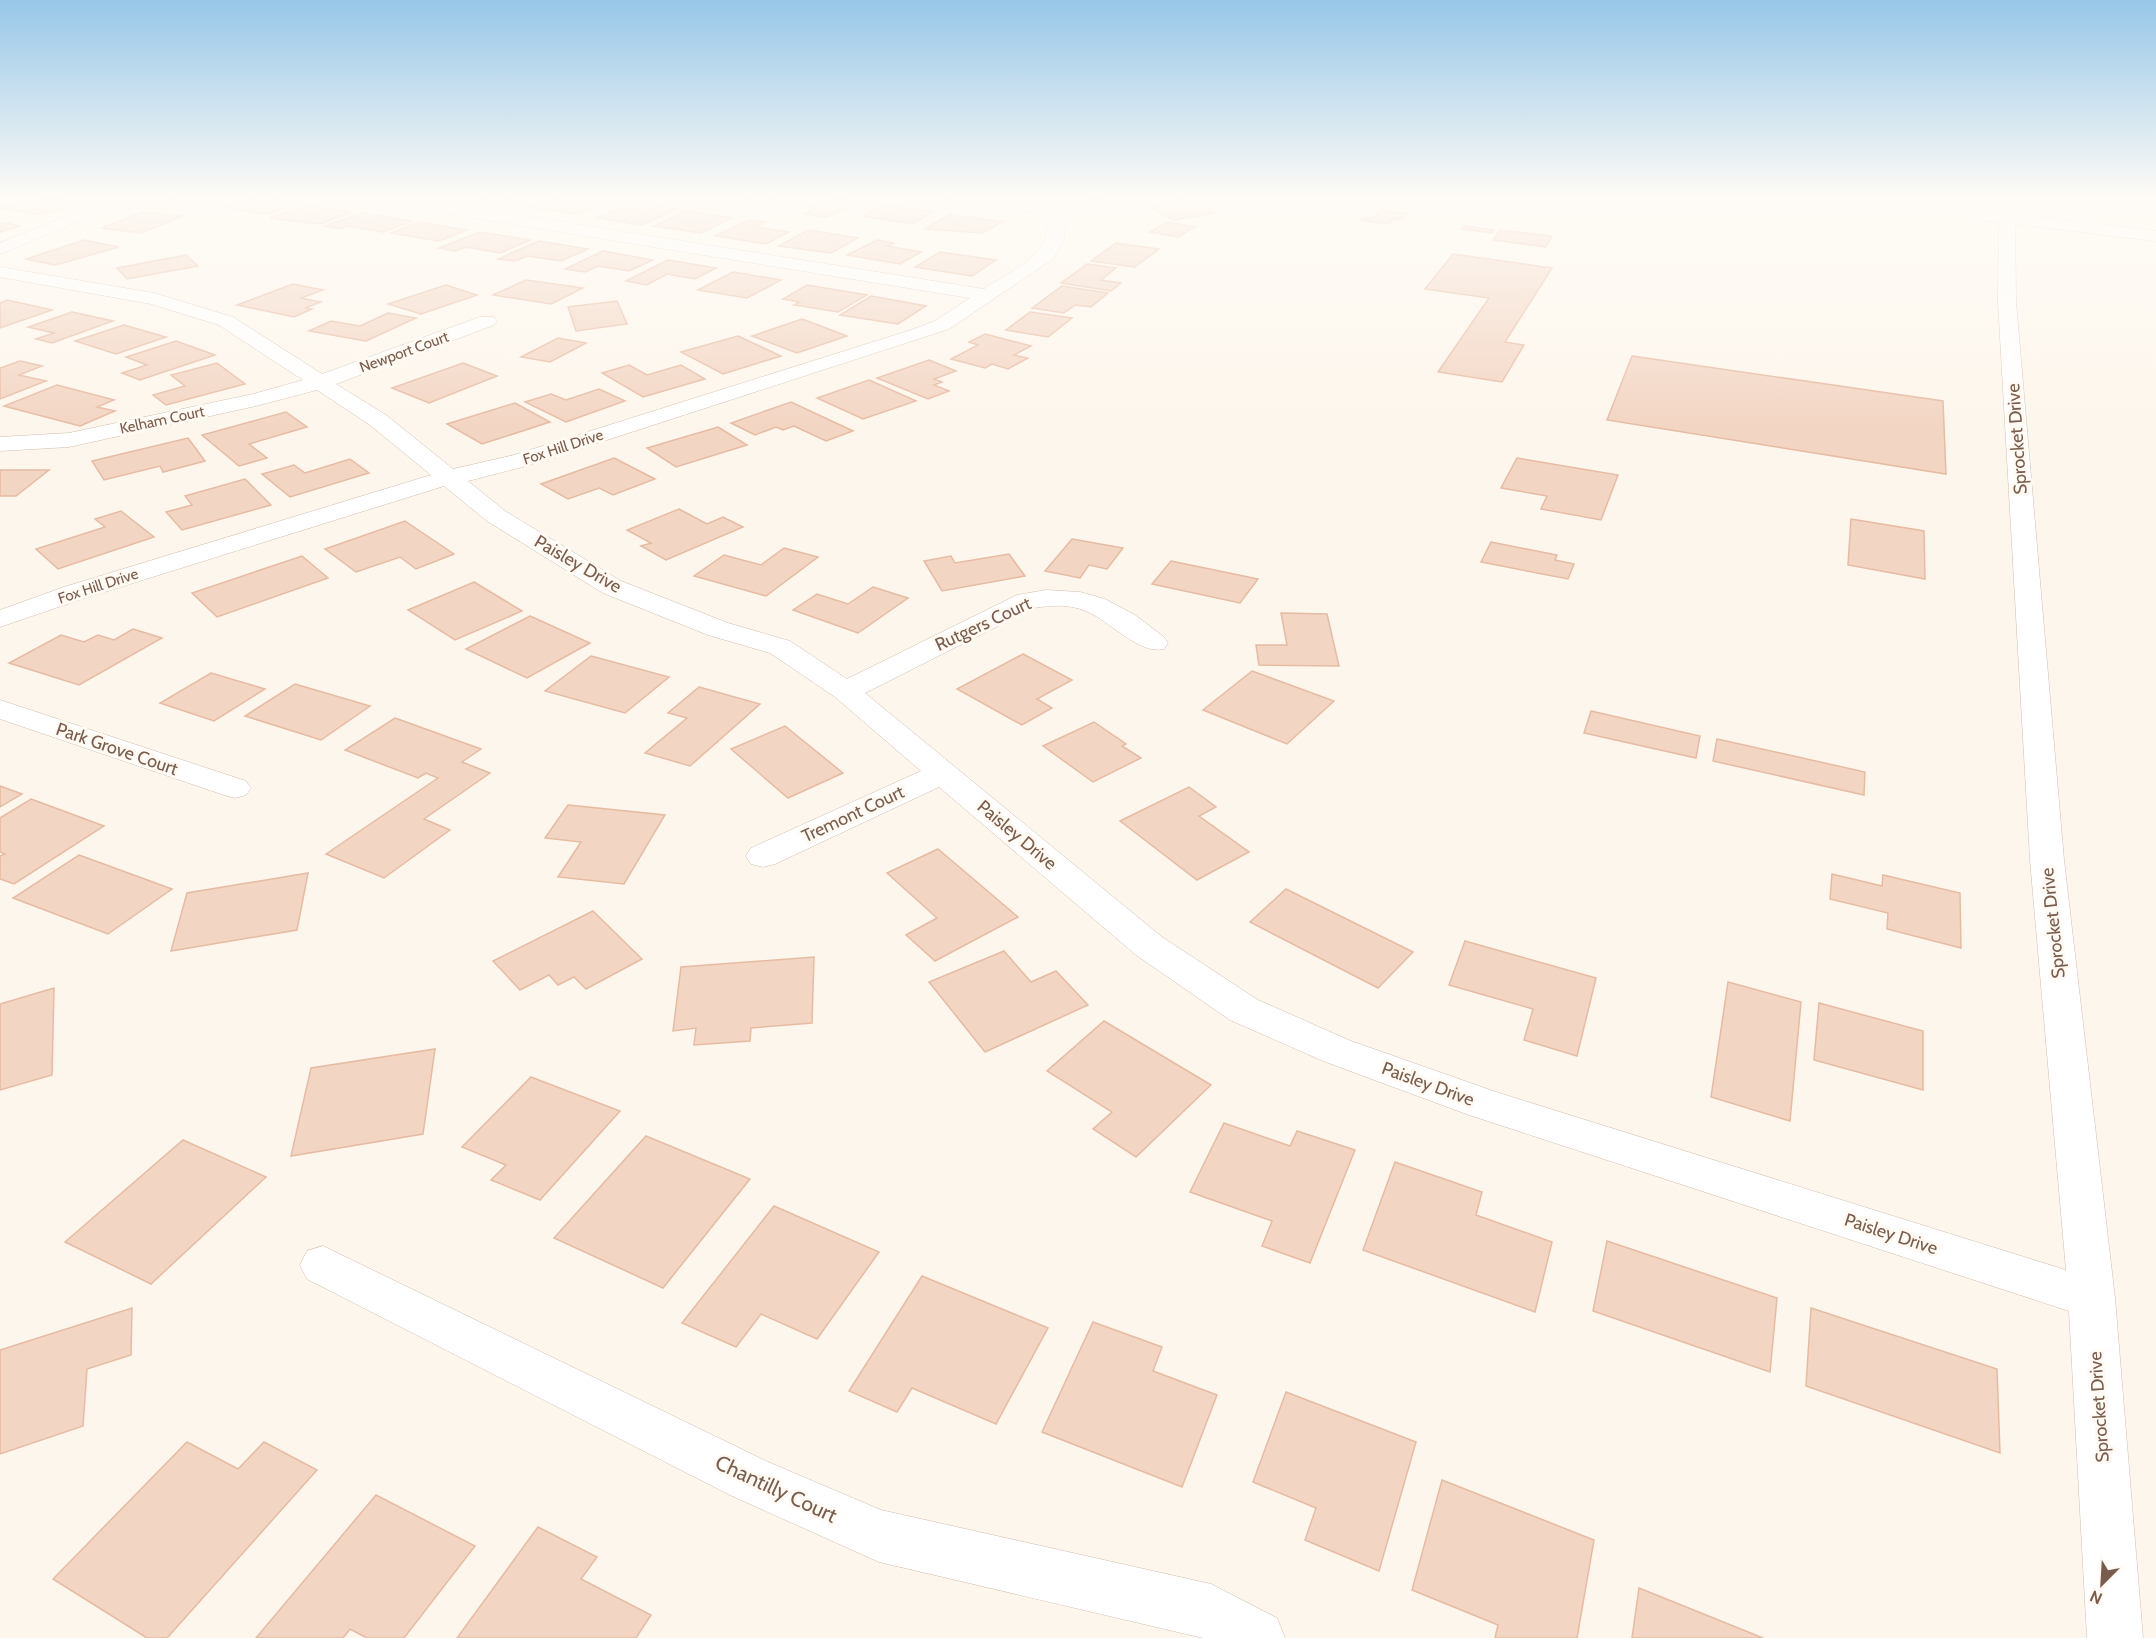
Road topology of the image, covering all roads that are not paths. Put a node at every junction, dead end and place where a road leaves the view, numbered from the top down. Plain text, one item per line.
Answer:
1 (14, 274) edge
2 (858, 274) edge
3 (1017, 274) edge
4 (2007, 274) edge
5 (986, 295) junction
6 (487, 321) dead end
7 (321, 382) junction
8 (0, 444) edge
9 (448, 477) junction
10 (0, 619) edge
11 (1154, 643) dead end
12 (844, 691) junction
13 (0, 709) edge
14 (943, 773) junction
15 (235, 788) dead end
16 (763, 856) dead end
17 (323, 1265) dead end
18 (2092, 1298) junction
19 (1257, 1638) edge
20 (2115, 1638) edge

1 - 7 street, Paisley Drive
2 - 5 street
3 - 5 street, Fox Hill Drive
4 - 18 street, Sprocket Drive
5 - 9 street, Fox Hill Drive
6 - 7 street, Newport Court
7 - 8 street, Kelham Court
7 - 9 street, Paisley Drive
9 - 10 street, Fox Hill Drive
9 - 12 street, Paisley Drive
11 - 12 street, Rutgers Court
12 - 14 street, Paisley Drive
13 - 15 street, Park Grove Court
14 - 16 street, Tremont Court
14 - 18 street, Paisley Drive
17 - 19 street, Chantilly Court
18 - 20 street, Sprocket Drive

